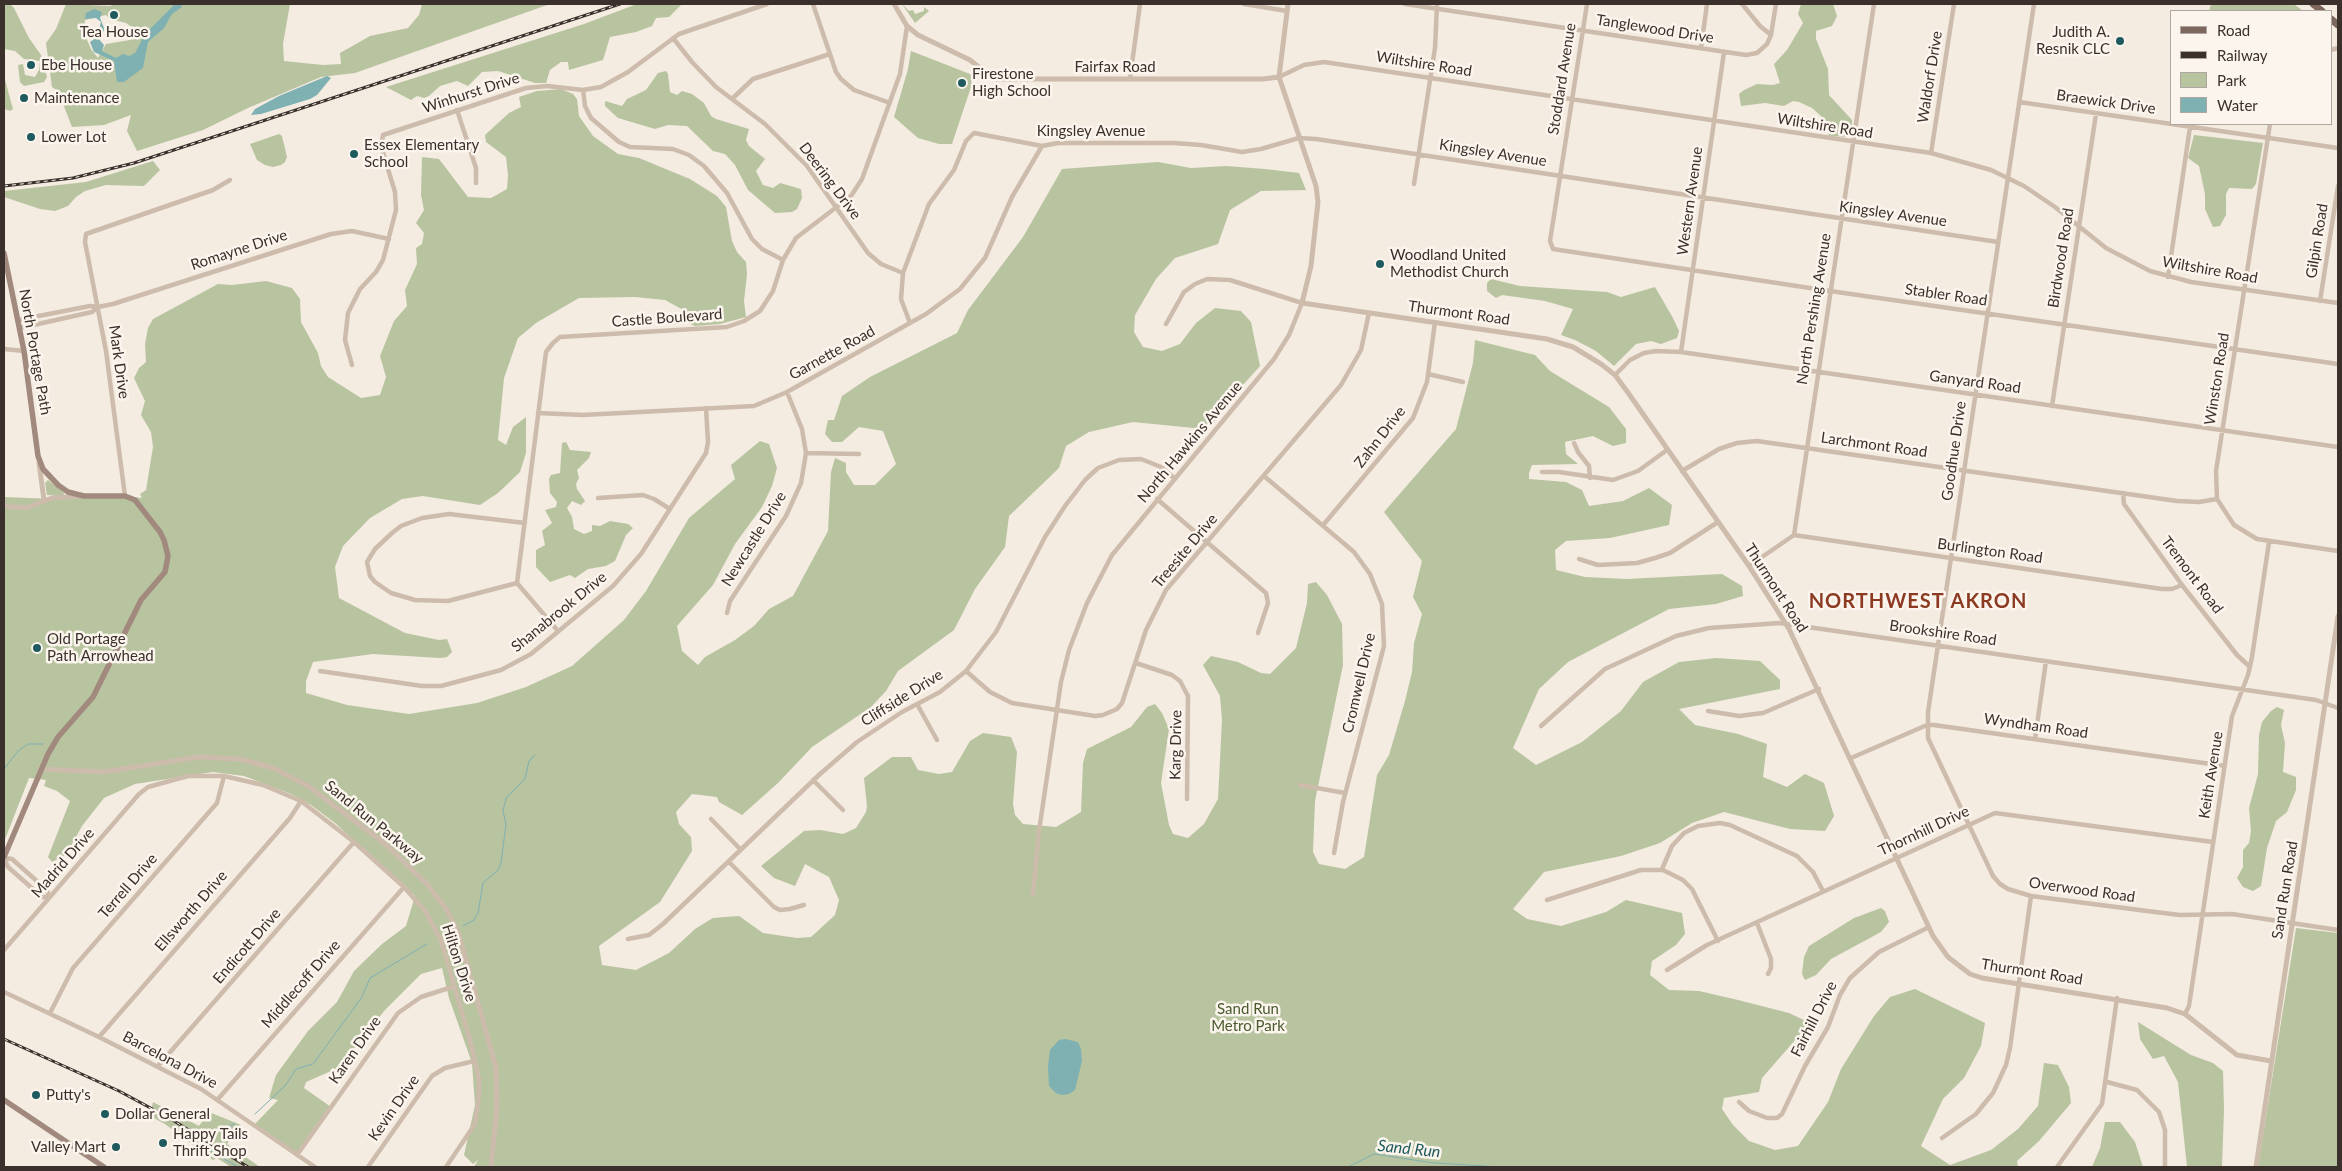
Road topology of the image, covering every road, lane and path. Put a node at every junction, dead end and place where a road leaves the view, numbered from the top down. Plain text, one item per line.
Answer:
1 (767, 4) edge
2 (813, 4) edge
3 (894, 4) edge
4 (1140, 4) edge
5 (1244, 4) edge
6 (1288, 4) edge
7 (1405, 4) edge
8 (1586, 4) edge
9 (1707, 4) edge
10 (1742, 4) edge
11 (1776, 4) edge
12 (1874, 4) edge
13 (1954, 4) edge
14 (2034, 4) edge
15 (1437, 6) edge
16 (1287, 11) junction
17 (907, 26) junction
18 (1583, 30) junction
19 (1772, 35) junction
20 (673, 38) junction
21 (1701, 48) junction
22 (1724, 52) junction
23 (830, 54) junction
24 (1279, 77) junction
25 (1431, 78) junction
26 (1130, 79) junction
27 (583, 90) junction
28 (733, 98) junction
29 (1572, 100) junction
30 (2019, 102) junction
31 (890, 103) junction
32 (457, 110) junction
33 (2096, 114) junction
34 (1714, 121) junction
35 (2170, 124) edge
36 (2176, 125) edge
37 (2270, 125) edge
38 (2190, 127) junction
39 (1299, 138) junction
40 (2267, 138) junction
41 (1853, 142) junction
42 (1042, 146) junction
43 (2338, 148) edge
44 (1931, 153) junction
45 (1419, 155) junction
46 (1560, 176) junction
47 (2008, 178) junction
48 (230, 180) dead end
49 (476, 183) dead end
50 (1414, 184) dead end
51 (2338, 186) edge
52 (1703, 198) junction
53 (836, 207) junction
54 (1841, 219) junction
55 (2079, 226) junction
56 (389, 239) junction
57 (1998, 242) junction
58 (1551, 246) joint
59 (4, 253) edge
60 (783, 260) junction
61 (1694, 270) junction
62 (903, 273) junction
63 (2168, 277) junction
64 (2244, 289) junction
65 (1830, 291) junction
66 (2320, 300) junction
67 (1302, 303) junction
68 (2338, 303) edge
69 (98, 307) junction
70 (1369, 313) junction
71 (1986, 313) junction
72 (18, 320) junction
73 (1435, 322) junction
74 (910, 323) junction
75 (1166, 324) dead end
76 (2063, 325) junction
77 (20, 328) junction
78 (2234, 348) junction
79 (4, 349) edge
80 (24, 351) junction
81 (1681, 352) junction
82 (2338, 364) edge
83 (352, 365) dead end
84 (1817, 372) junction
85 (1428, 374) junction
86 (1615, 375) junction
87 (1463, 382) dead end
88 (787, 392) junction
89 (1974, 395) junction
90 (2052, 406) junction
91 (706, 408) junction
92 (538, 413) junction
93 (2222, 431) junction
94 (1574, 443) dead end
95 (2338, 447) edge
96 (1807, 448) junction
97 (1667, 450) junction
98 (806, 453) junction
99 (859, 454) dead end
100 (38, 456) junction
101 (1964, 470) junction
102 (1682, 471) junction
103 (1542, 472) dead end
104 (1264, 476) junction
105 (1174, 478) junction
106 (1590, 478) junction
107 (2123, 493) junction
108 (84, 496) junction
109 (125, 496) junction
110 (598, 498) dead end
111 (1157, 499) junction
112 (2217, 499) junction
113 (44, 500) junction
114 (4, 506) edge
115 (670, 509) junction
116 (1718, 522) junction
117 (525, 523) junction
118 (1324, 524) junction
119 (1794, 535) junction
120 (1207, 542) junction
121 (2270, 542) junction
122 (2338, 551) edge
123 (1951, 559) junction
124 (1579, 560) dead end
125 (1749, 566) junction
126 (517, 583) junction
127 (2182, 585) junction
128 (727, 613) dead end
129 (2338, 616) edge
130 (1786, 624) junction
131 (558, 631) junction
132 (1258, 633) dead end
133 (1938, 645) junction
134 (2046, 661) junction
135 (1136, 662) junction
136 (2250, 667) junction
137 (966, 670) junction
138 (320, 671) dead end
139 (1819, 688) junction
140 (2241, 689) junction
141 (2325, 703) junction
142 (917, 704) junction
143 (2338, 708) edge
144 (1056, 710) junction
145 (1708, 711) dead end
146 (1927, 725) junction
147 (1541, 726) dead end
148 (2035, 739) junction
149 (937, 740) dead end
150 (1851, 758) junction
151 (2225, 766) junction
152 (40, 769) junction
153 (224, 776) junction
154 (813, 780) junction
155 (1300, 785) dead end
156 (142, 792) joint
157 (1345, 793) junction
158 (1187, 799) dead end
159 (301, 801) junction
160 (843, 810) dead end
161 (711, 820) dead end
162 (1969, 824) junction
163 (354, 842) junction
164 (2213, 842) junction
165 (740, 850) junction
166 (1334, 853) dead end
167 (1897, 857) junction
168 (4, 858) edge
169 (729, 862) junction
170 (1662, 869) junction
171 (404, 887) junction
172 (1823, 892) junction
173 (1032, 894) dead end
174 (2031, 896) junction
175 (49, 897) junction
176 (1547, 900) dead end
177 (804, 904) dead end
178 (2203, 914) junction
179 (1757, 923) junction
180 (2292, 923) junction
181 (1929, 927) junction
182 (2338, 930) edge
183 (628, 939) dead end
184 (1718, 940) junction
185 (4, 950) edge
186 (1666, 970) dead end
187 (1768, 974) dead end
188 (2020, 984) junction
189 (455, 986) junction
190 (4, 992) edge
191 (2118, 998) junction
192 (50, 1013) junction
193 (2185, 1014) junction
194 (99, 1037) junction
195 (474, 1060) junction
196 (2271, 1062) junction
197 (158, 1066) junction
198 (2106, 1082) junction
199 (218, 1099) junction
200 (4, 1100) edge
201 (1739, 1102) dead end
202 (1942, 1138) dead end
203 (297, 1155) junction
204 (104, 1167) edge
205 (315, 1167) edge
206 (368, 1167) edge
207 (446, 1167) edge
208 (491, 1167) edge
209 (2057, 1167) edge
210 (2165, 1167) edge
211 (2256, 1167) edge

1 - 20 street, Winhurst Drive
2 - 23 street
3 - 17 street
4 - 26 street
5 - 16 street
6 - 16 street, North Hawkins Avenue
7 - 15 street, Tanglewood Drive
8 - 18 street, Stoddard Avenue
9 - 21 street
10 - 19 street
11 - 19 street
12 - 41 street, North Pershing Avenue
13 - 44 street, Waldorf Drive
14 - 30 street, Goodhue Drive
15 - 18 street, Tanglewood Drive
15 - 25 street
16 - 24 street, North Hawkins Avenue
17 - 26 street, Fairfax Road
17 - 31 street, Castle Boulevard
18 - 21 street, Tanglewood Drive
18 - 29 street, Stoddard Avenue
19 - 22 street, Tanglewood Drive
20 - 27 street, Winhurst Drive
20 - 28 street, Deering Drive
21 - 22 street, Tanglewood Drive
22 - 34 street, Western Avenue
23 - 28 street
23 - 31 street
24 - 25 street, Wiltshire Road
24 - 26 street, Fairfax Road
24 - 39 street, North Hawkins Avenue
25 - 29 street, Wiltshire Road
25 - 45 street
27 - 32 street, Winhurst Drive
27 - 60 street
28 - 53 street, Deering Drive
29 - 34 street, Wiltshire Road
29 - 46 street, Stoddard Avenue
30 - 33 street, Braewick Drive
30 - 47 street, Goodhue Drive
31 - 53 street, Castle Boulevard
32 - 49 street
32 - 56 street, Winhurst Drive
33 - 35 street, Braewick Drive
33 - 55 street, Birdwood Road
34 - 41 street, Wiltshire Road
34 - 52 street, Western Avenue
36 - 38 street, Braewick Drive
37 - 40 street, Winston Road
38 - 40 street, Braewick Drive
38 - 63 street
39 - 42 street, Kingsley Avenue
39 - 45 street, Kingsley Avenue
39 - 67 street, North Hawkins Avenue
40 - 43 street, Braewick Drive
40 - 64 street, Winston Road
41 - 44 street, Wiltshire Road
41 - 54 street, North Pershing Avenue
42 - 62 street, Kingsley Avenue
42 - 74 street, Garnette Road
44 - 47 street, Wiltshire Road
45 - 46 street, Kingsley Avenue
45 - 50 street
46 - 52 street, Kingsley Avenue
46 - 58 street, Stoddard Avenue
47 - 55 street, Wiltshire Road
47 - 57 street, Goodhue Drive
48 - 69 street, Mark Drive
51 - 66 street, Gilpin Road
52 - 54 street, Kingsley Avenue
52 - 61 street, Western Avenue
53 - 60 street, Castle Boulevard
53 - 62 street, Deering Drive
54 - 57 street, Kingsley Avenue
54 - 65 street, North Pershing Avenue
55 - 63 street, Wiltshire Road
55 - 76 street, Birdwood Road
56 - 69 street, Romayne Drive
56 - 83 street
57 - 71 street, Goodhue Drive
58 - 61 street, Stabler Road
59 - 72 main road, North Portage Path
60 - 92 street, Castle Boulevard
61 - 65 street, Stabler Road
61 - 81 street, Western Avenue
62 - 74 street
63 - 64 street, Wiltshire Road
64 - 66 street, Wiltshire Road
64 - 78 street, Winston Road
65 - 71 street, Stabler Road
65 - 84 street, North Pershing Avenue
66 - 68 street, Wiltshire Road
67 - 70 street, Thurmont Road
67 - 75 street, Thurmont Road
67 - 105 street, North Hawkins Avenue
69 - 72 street, Romayne Drive
69 - 77 street, Romayne Drive
69 - 109 street, Mark Drive
70 - 73 street, Thurmont Road
70 - 104 street, Treesite Drive
71 - 76 street, Stabler Road
71 - 89 street, Goodhue Drive
72 - 77 main road, North Portage Path
73 - 85 street, Zahn Drive
73 - 86 street, Thurmont Road
74 - 88 street, Garnette Road
76 - 78 street, Stabler Road
76 - 90 street, Birdwood Road
77 - 80 main road, North Portage Path
78 - 82 street, Stabler Road
78 - 93 street, Winston Road
79 - 80 street
80 - 100 main road, North Portage Path
81 - 84 street, Ganyard Road
81 - 86 street, Ganyard Road
84 - 89 street, Ganyard Road
84 - 96 street, North Pershing Avenue
85 - 87 street
85 - 118 street, Zahn Drive
86 - 97 street, Thurmont Road
88 - 91 street, Garnette Road
88 - 98 street, Newcastle Drive
89 - 90 street, Ganyard Road
89 - 101 street, Goodhue Drive
90 - 93 street, Ganyard Road
91 - 92 street, Garnette Road
91 - 115 street, Shanabrook Drive
92 - 117 street, Castle Boulevard
93 - 95 street, Ganyard Road
93 - 112 street, Winston Road
94 - 106 street
96 - 101 street, Larchmont Road
96 - 102 street, Larchmont Road
96 - 119 street, North Pershing Avenue
97 - 102 street, Thurmont Road
97 - 106 street
98 - 99 street
98 - 128 street, Newcastle Drive
100 - 108 main road, North Portage Path
100 - 113 street, North Portage Path
101 - 107 street, Larchmont Road
101 - 123 street, Goodhue Drive
102 - 116 street, Thurmont Road
103 - 106 street
104 - 118 street, Cromwell Drive
104 - 120 street, Treesite Drive
105 - 111 street, North Hawkins Avenue
105 - 137 street, Cliffside Drive
107 - 112 street, Larchmont Road
107 - 127 street, Tremont Road
108 - 109 main road, North Portage Path
108 - 113 street
109 - 152 main road
110 - 115 street
111 - 120 street
111 - 144 street, North Hawkins Avenue
112 - 121 street
113 - 114 street
115 - 131 street, Shanabrook Drive
116 - 124 street
116 - 125 street, Thurmont Road
117 - 126 street, Castle Boulevard
117 - 126 street
118 - 157 street, Cromwell Drive
119 - 123 street, Burlington Road
119 - 125 street
120 - 132 street
120 - 135 street, Treesite Drive
121 - 122 street
121 - 136 street, Keith Avenue
123 - 127 street, Burlington Road
123 - 133 street, Goodhue Drive
125 - 130 street, Thurmont Road
126 - 131 street
127 - 136 street, Tremont Road
129 - 141 street, Sand Run Road
130 - 133 street, Brookshire Road
130 - 139 street, Thurmont Road
130 - 147 street, Brookshire Road
131 - 138 street, Shanabrook Drive
133 - 134 street, Brookshire Road
133 - 146 street, Goodhue Drive
134 - 140 street, Brookshire Road
134 - 148 street
135 - 144 street, Treesite Drive
135 - 158 street, Karg Drive
136 - 140 street, Keith Avenue
137 - 142 street, Cliffside Drive
137 - 144 street, Treesite Drive
139 - 145 street
139 - 150 street, Thurmont Road
140 - 141 street, Brookshire Road
140 - 151 street, Keith Avenue
141 - 143 street, Brookshire Road
141 - 180 street, Sand Run Road
142 - 149 street
142 - 154 street, Cliffside Drive
144 - 173 street, North Hawkins Avenue
146 - 148 street, Wyndham Road
146 - 150 street
146 - 162 street, Overwood Road
148 - 151 street, Wyndham Road
150 - 167 street, Thurmont Road
151 - 164 street, Keith Avenue
152 - 168 main road
152 - 208 street, Sand Run Parkway
153 - 156 street, Hilton Drive
153 - 159 street, Hilton Drive
153 - 192 street, Terrell Drive
154 - 160 street
154 - 165 street, Cliffside Drive
155 - 157 street
156 - 175 street, Madrid Drive
157 - 166 street, Cromwell Drive
159 - 163 street, Hilton Drive
159 - 194 street, Ellsworth Drive
161 - 165 street
162 - 164 street, Thornhill Drive
162 - 167 street, Thornhill Drive
162 - 174 street, Overwood Road
163 - 171 street, Hilton Drive
163 - 197 street, Endicott Drive
164 - 178 street, Keith Avenue
165 - 169 street, Cliffside Drive
167 - 172 street, Thornhill Drive
167 - 181 street, Thurmont Road
168 - 175 street
168 - 175 street
169 - 177 street
169 - 183 street, Cliffside Drive
170 - 172 street
170 - 176 street
170 - 184 street
171 - 189 street, Hilton Drive
171 - 199 street, Middlecoff Drive
172 - 179 street, Thornhill Drive
174 - 178 street, Overwood Road
174 - 188 street
175 - 185 street, Madrid Drive
178 - 180 street, Overwood Road
178 - 193 street, Keith Avenue
179 - 184 street, Thornhill Drive
179 - 187 street
180 - 182 street, Overwood Road
180 - 196 street, Sand Run Road
181 - 188 street, Thurmont Road
181 - 201 street, Fairhill Drive
184 - 186 street, Thornhill Drive
188 - 191 street, Thurmont Road
188 - 202 street
189 - 195 street, Hilton Drive
189 - 203 street, Karen Drive
190 - 192 street, Barcelona Drive
191 - 193 street, Thurmont Road
191 - 198 street
192 - 194 street, Barcelona Drive
193 - 196 street, Thurmont Road
194 - 197 street, Barcelona Drive
195 - 206 street, Kevin Drive
195 - 207 street, Hilton Drive
196 - 211 street, Sand Run Road
197 - 199 street, Barcelona Drive
198 - 209 street
198 - 210 street
199 - 203 street, Barcelona Drive
200 - 204 main road
203 - 205 street, Barcelona Drive

